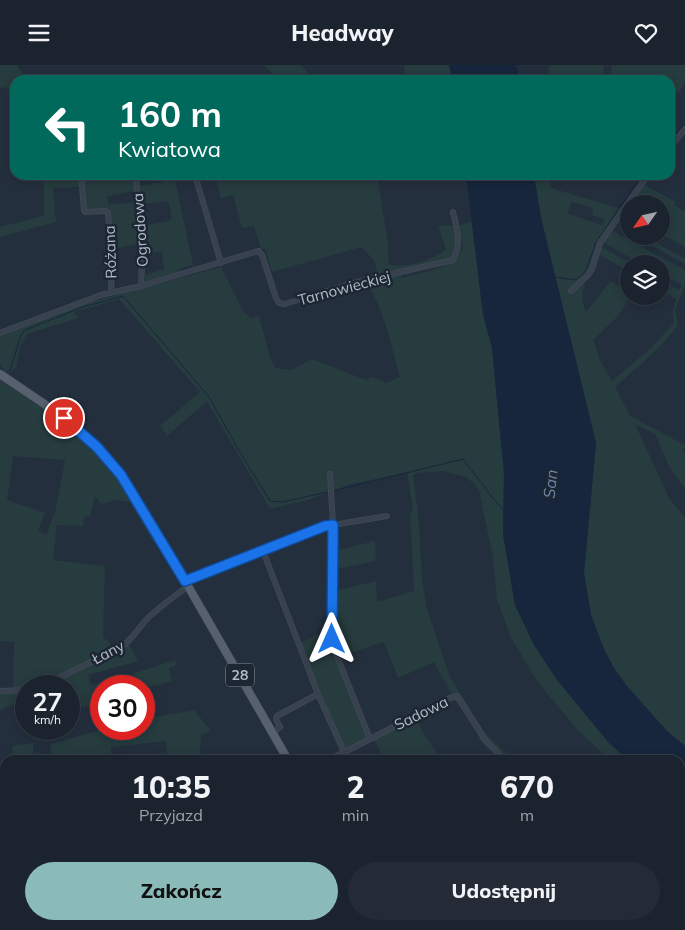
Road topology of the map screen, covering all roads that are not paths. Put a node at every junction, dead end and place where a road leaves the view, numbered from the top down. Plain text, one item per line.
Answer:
1 (685, 129) edge
2 (675, 141) edge
3 (81, 180) edge
4 (136, 180) edge
5 (196, 180) edge
6 (644, 180) edge
7 (453, 211) dead end
8 (221, 263) junction
9 (141, 285) junction
10 (571, 291) dead end
11 (111, 293) junction
12 (0, 333) edge
13 (0, 374) edge
14 (330, 474) dead end
15 (388, 516) dead end
16 (333, 525) junction
17 (264, 551) junction
18 (187, 583) junction
19 (65, 675) edge
20 (15, 690) edge
21 (0, 691) edge
22 (318, 694) junction
23 (273, 733) junction
24 (370, 739) junction
25 (344, 752) junction
26 (285, 755) edge
27 (338, 755) edge
28 (500, 755) edge

1 - 2 street
3 - 11 street, Różana
4 - 9 street, Ogrodowa
5 - 8 street
6 - 10 street
7 - 8 street, Tarnowieckiej
8 - 9 street, Tarnowieckiej
9 - 11 street, Tarnowieckiej
11 - 12 street, Tarnowieckiej
13 - 18 main road, 28
14 - 16 street
15 - 16 street
16 - 17 street, Łany
16 - 24 street
17 - 18 street, Łany
17 - 22 street
18 - 19 street, Łany
18 - 23 main road, 28
20 - 21 street
22 - 23 street
22 - 25 street
23 - 26 main road, 28
24 - 25 street, Sadowa
24 - 28 street, Sadowa
25 - 27 street, Sadowa

